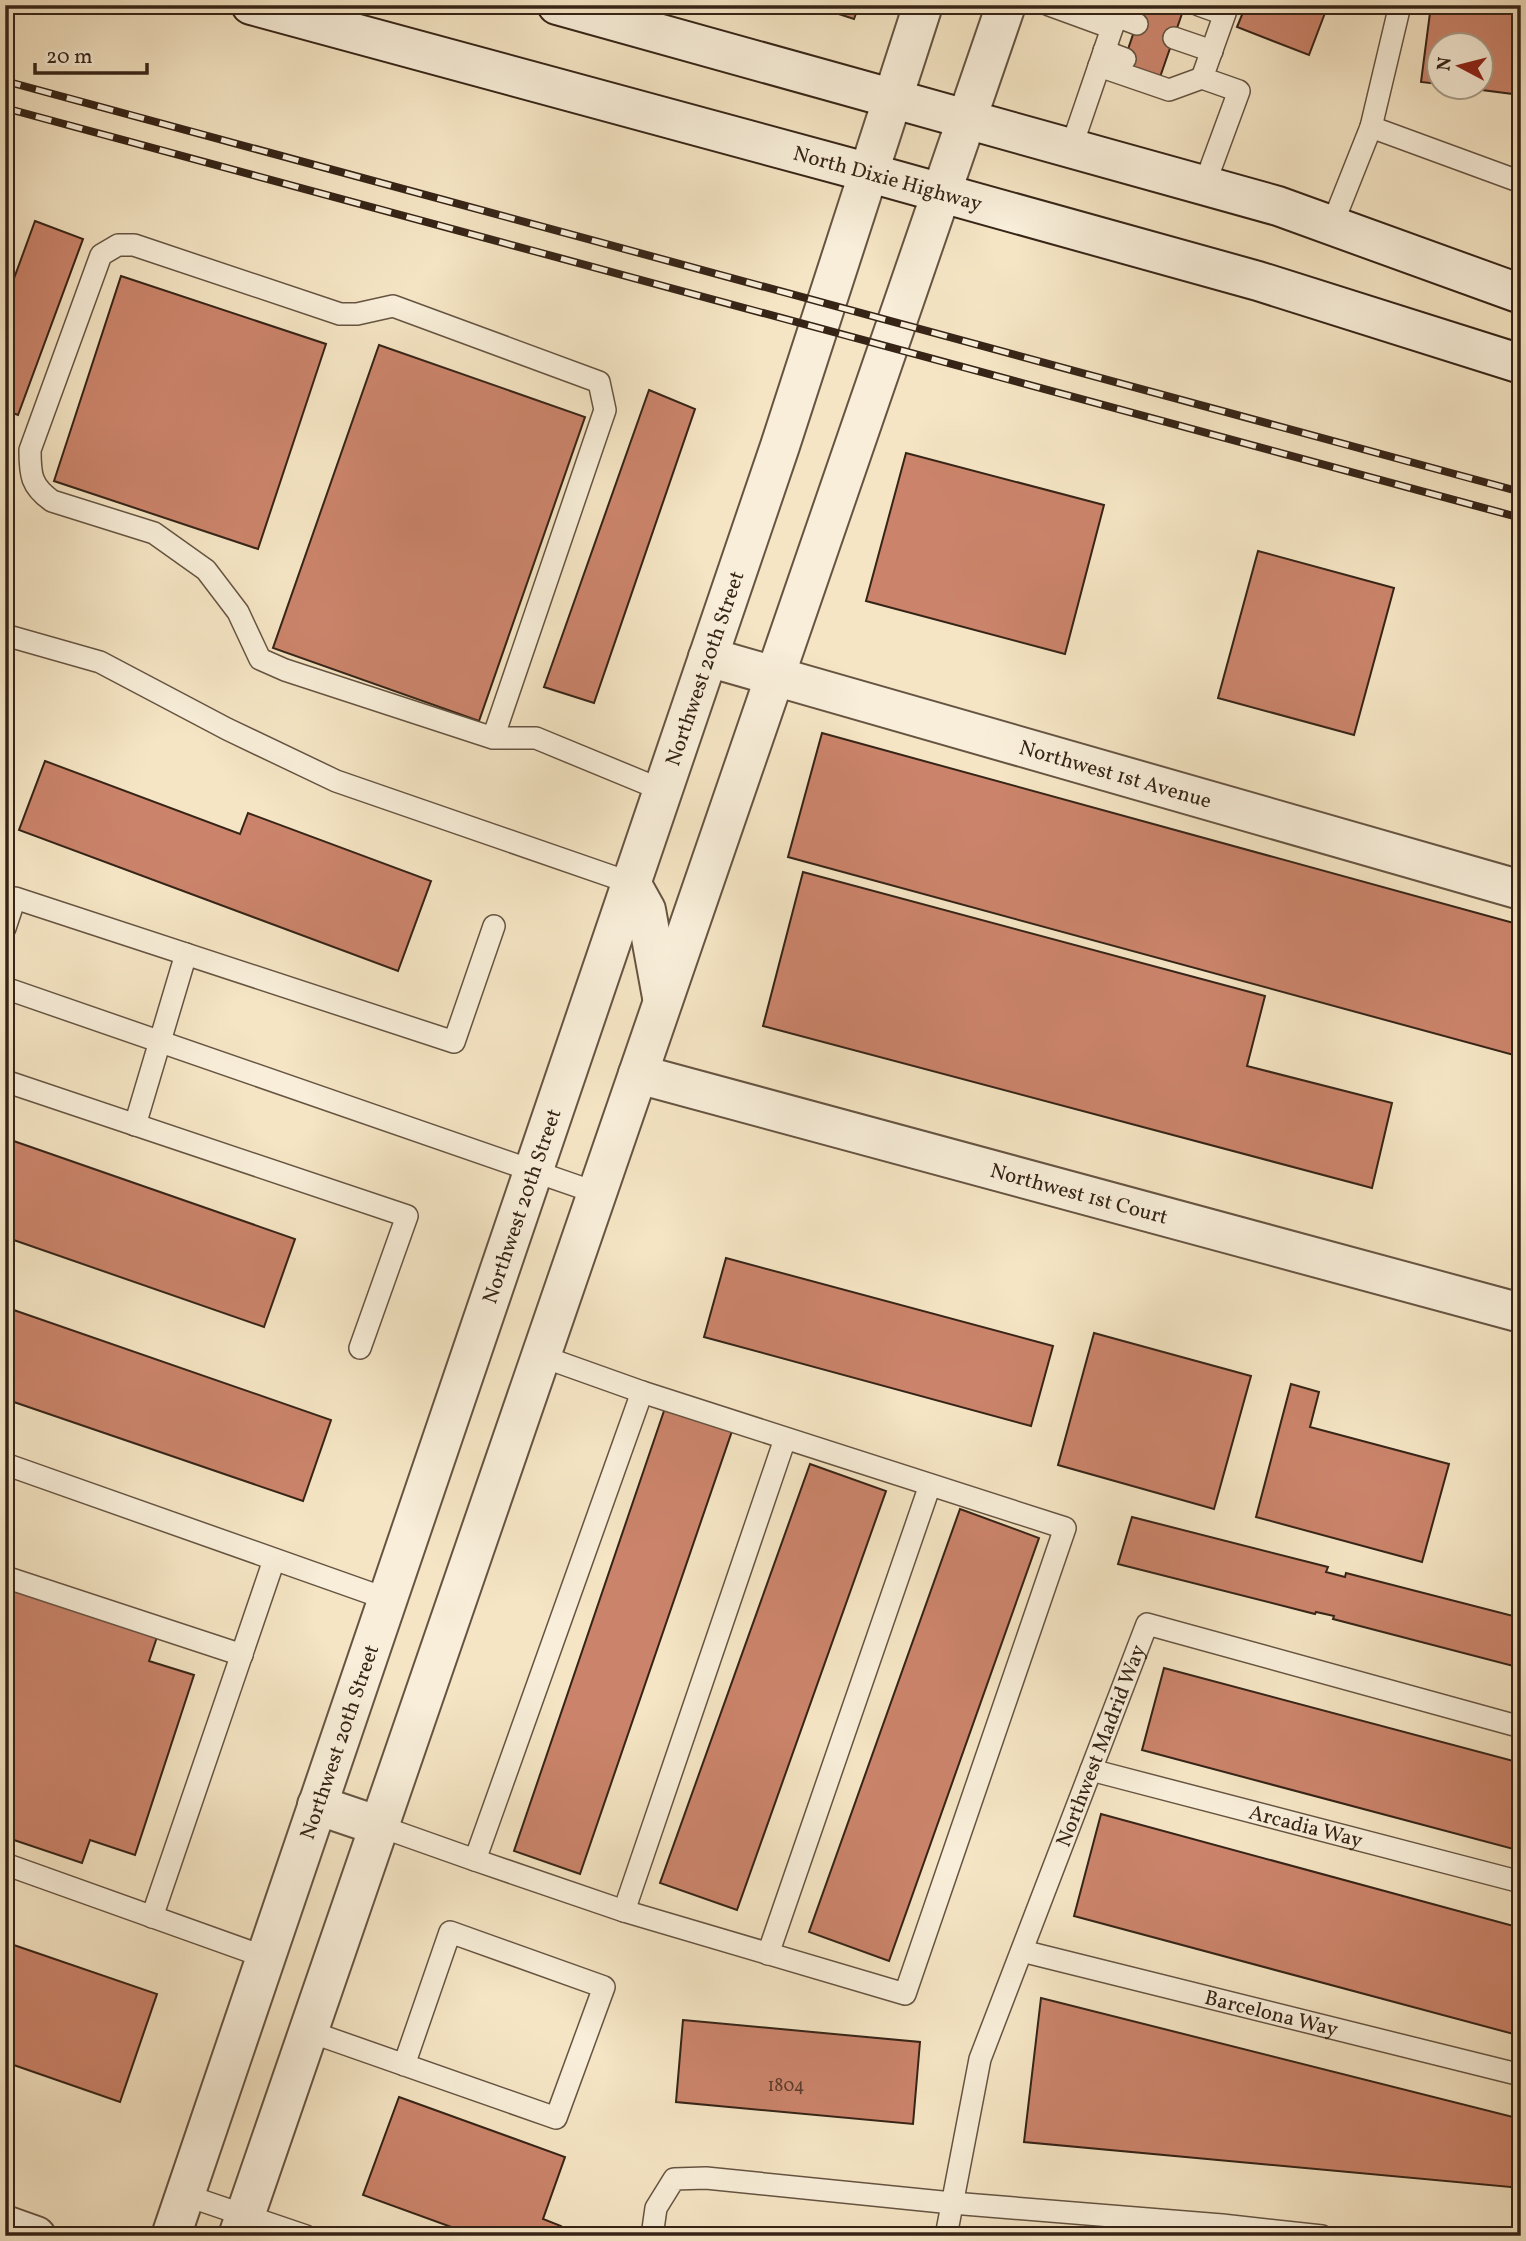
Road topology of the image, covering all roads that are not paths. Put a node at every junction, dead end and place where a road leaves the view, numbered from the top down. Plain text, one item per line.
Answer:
1 (251, 5) edge
2 (557, 5) edge
3 (923, 5) edge
4 (1006, 5) edge
5 (1049, 5) edge
6 (1199, 5) edge
7 (1400, 5) edge
8 (1226, 10) edge
9 (1116, 17) edge
10 (1137, 24) dead end
11 (1174, 38) dead end
12 (1212, 51) junction
13 (1102, 59) junction
14 (1125, 59) dead end
15 (1162, 72) dead end
16 (1196, 80) junction
17 (894, 98) junction
18 (966, 119) junction
19 (1371, 127) junction
20 (1071, 148) junction
21 (870, 173) junction
22 (1521, 181) edge
23 (1204, 186) junction
24 (940, 193) junction
25 (1332, 225) junction
26 (1521, 294) edge
27 (1521, 364) edge
28 (5, 635) edge
29 (708, 657) junction
30 (777, 676) junction
31 (493, 738) junction
32 (662, 790) junction
33 (631, 883) junction
34 (1521, 890) edge
35 (494, 926) dead end
36 (5, 928) edge
37 (186, 954) junction
38 (5, 988) edge
39 (663, 1002) junction
40 (159, 1042) junction
41 (638, 1074) junction
42 (5, 1081) edge
43 (135, 1125) junction
44 (532, 1171) junction
45 (597, 1193) junction
46 (1521, 1313) edge
47 (360, 1348) dead end
48 (541, 1356) junction
49 (642, 1392) junction
50 (785, 1438) junction
51 (5, 1464) edge
52 (930, 1485) junction
53 (274, 1560) junction
54 (5, 1577) edge
55 (387, 1600) junction
56 (242, 1654) junction
57 (1521, 1727) edge
58 (1091, 1770) junction
59 (317, 1805) junction
60 (379, 1826) junction
61 (475, 1860) junction
62 (5, 1864) edge
63 (1521, 1882) edge
64 (624, 1911) junction
65 (152, 1917) junction
66 (1022, 1951) junction
67 (768, 1954) junction
68 (265, 1956) junction
69 (308, 2031) junction
70 (404, 2065) junction
71 (1521, 2075) edge
72 (185, 2195) junction
73 (952, 2203) junction
74 (5, 2225) edge
75 (242, 2226) edge
76 (36, 2236) edge
77 (171, 2236) edge
78 (306, 2236) edge
79 (652, 2236) edge
80 (946, 2236) edge
81 (1322, 2236) edge

1 - 21 street, North Dixie Highway
2 - 17 street
3 - 17 street, Northwest 20th Street
4 - 18 street
5 - 9 lane
6 - 8 lane
7 - 19 lane
8 - 12 lane
9 - 10 lane
9 - 13 lane
11 - 12 lane
12 - 16 lane
13 - 14 lane
13 - 16 lane
13 - 20 lane
15 - 16 lane
16 - 23 lane
17 - 18 street
17 - 21 street, Northwest 20th Street
18 - 20 street
18 - 24 street
19 - 22 lane
19 - 25 lane
20 - 23 street
21 - 24 street, North Dixie Highway
21 - 29 street, Northwest 20th Street
23 - 25 street
24 - 27 street, North Dixie Highway
24 - 30 street
25 - 26 street
28 - 33 lane
29 - 30 street, Northwest 1st Avenue
29 - 32 street, Northwest 20th Street
30 - 34 street, Northwest 1st Avenue
30 - 39 street
31 - 31 lane
31 - 32 lane
32 - 33 street, Northwest 20th Street
33 - 39 street
33 - 44 street, Northwest 20th Street
35 - 37 lane
36 - 37 lane
37 - 40 lane
38 - 40 lane
39 - 41 street
40 - 43 lane
40 - 44 lane
41 - 45 street
41 - 46 street, Northwest 1st Court
42 - 43 lane
43 - 47 lane
44 - 45 lane
44 - 55 street, Northwest 20th Street
45 - 48 street
48 - 49 lane
48 - 60 street
49 - 50 lane
49 - 61 lane
50 - 52 lane
50 - 64 lane
51 - 53 lane
52 - 67 lane
52 - 67 lane
53 - 55 lane
53 - 56 lane
54 - 56 lane
55 - 59 street, Northwest 20th Street
56 - 65 lane
57 - 58 lane, Northwest Madrid Way
58 - 63 lane, Arcadia Way
58 - 66 lane, Northwest Madrid Way
59 - 60 street
59 - 68 street, Northwest 20th Street
60 - 61 lane
60 - 69 street
61 - 64 lane
62 - 65 lane
64 - 67 lane
65 - 68 lane
66 - 71 lane, Barcelona Way
66 - 73 lane, Northwest Madrid Way
68 - 72 street, Northwest 20th Street
69 - 70 lane
69 - 75 street
70 - 70 lane
72 - 75 lane
72 - 77 street, Northwest 20th Street
73 - 79 lane
73 - 80 lane, Northwest Madrid Way
73 - 81 lane
74 - 76 street
75 - 78 lane

